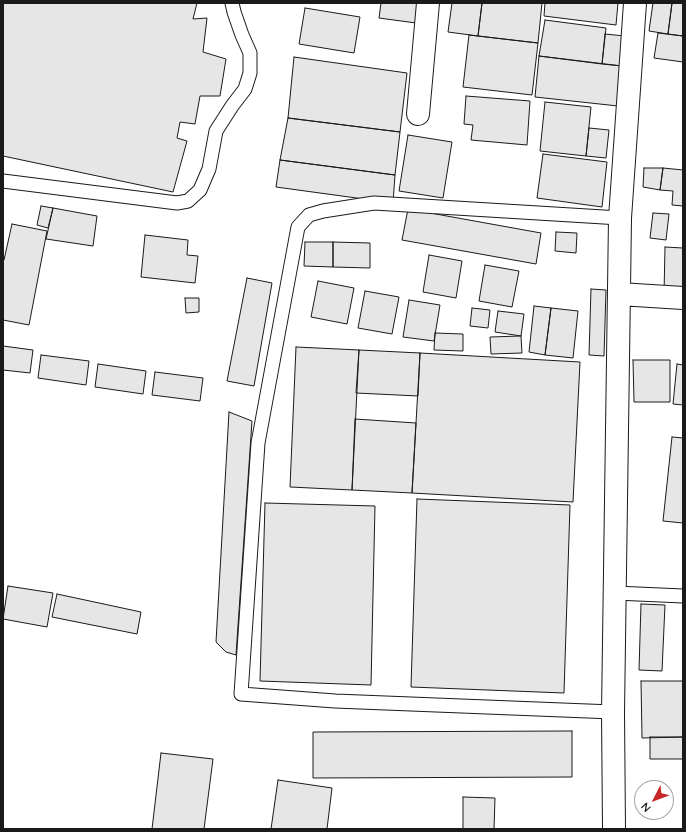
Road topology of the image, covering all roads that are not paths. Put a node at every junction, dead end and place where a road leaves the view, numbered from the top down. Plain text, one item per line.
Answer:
1 (232, 3) edge
2 (428, 3) edge
3 (635, 3) edge
4 (418, 114) dead end
5 (3, 181) edge
6 (620, 218) junction
7 (619, 294) junction
8 (683, 298) edge
9 (615, 594) junction
10 (683, 596) edge
11 (613, 712) junction
12 (614, 829) edge

1 - 5 lane
2 - 4 street
3 - 6 street
6 - 7 street
6 - 11 lane
7 - 8 street
7 - 9 street
9 - 10 lane
9 - 11 street
11 - 12 street

